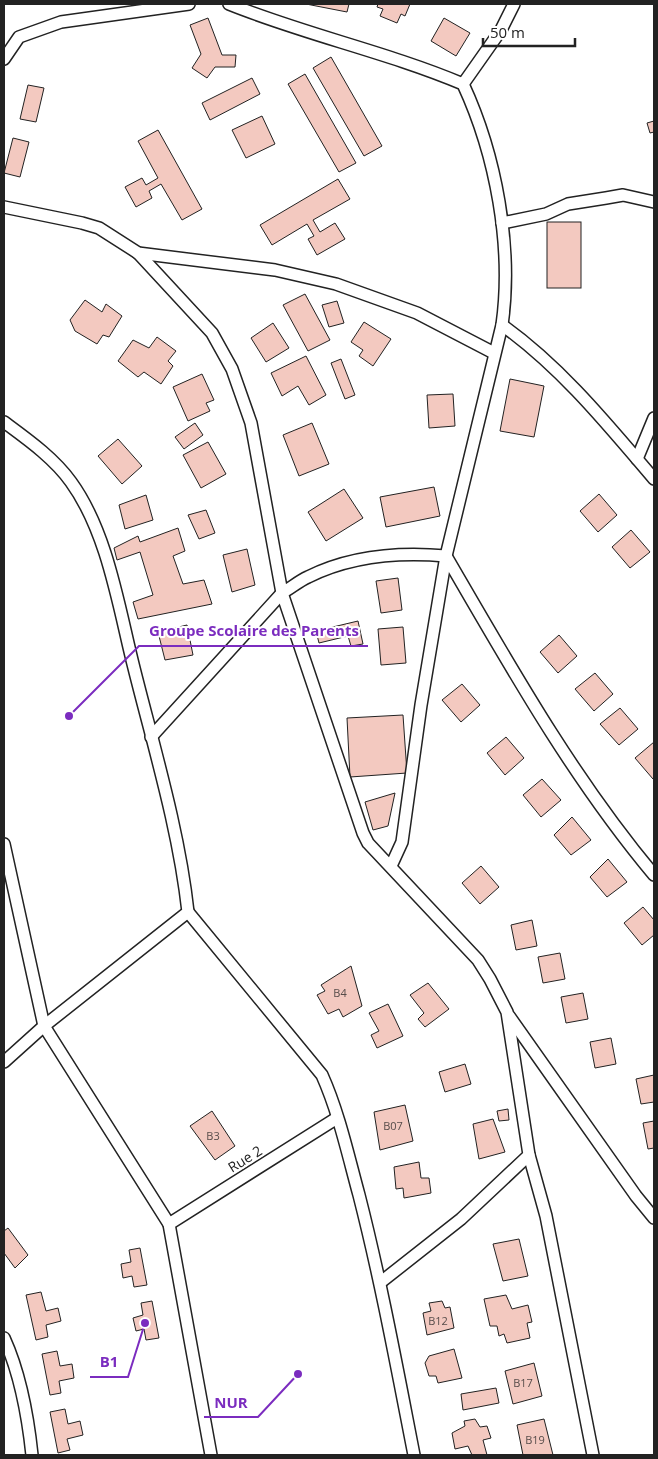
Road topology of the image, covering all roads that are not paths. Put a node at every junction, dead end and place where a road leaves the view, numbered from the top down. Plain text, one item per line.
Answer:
1 (189, 4) edge
2 (229, 4) edge
3 (514, 4) edge
4 (4, 59) edge
5 (463, 84) junction
6 (654, 202) edge
7 (4, 207) edge
8 (502, 223) junction
9 (138, 253) junction
10 (502, 325) junction
11 (494, 353) junction
12 (654, 418) edge
13 (4, 422) edge
14 (637, 459) junction
15 (654, 479) edge
16 (446, 556) junction
17 (282, 594) junction
18 (151, 737) junction
19 (4, 844) edge
20 (390, 866) junction
21 (654, 874) edge
22 (8, 886) edge
23 (188, 912) junction
24 (507, 1012) junction
25 (44, 1026) junction
26 (4, 1062) edge
27 (337, 1118) junction
28 (530, 1154) junction
29 (654, 1218) edge
30 (169, 1224) junction
31 (381, 1282) junction
32 (4, 1338) edge
33 (32, 1455) edge
34 (211, 1455) edge
35 (414, 1455) edge
36 (593, 1455) edge

1 - 4 street
2 - 5 street
3 - 5 street
5 - 8 street
6 - 8 street
7 - 9 street
8 - 10 street
9 - 11 street
9 - 17 street
10 - 11 street
10 - 14 street
11 - 16 street
12 - 14 street
13 - 18 street
14 - 15 street
16 - 17 street
16 - 20 street
16 - 21 street
17 - 18 street
17 - 20 street
18 - 23 street
19 - 22 street
20 - 24 street
22 - 25 street
23 - 25 street
23 - 27 street
24 - 28 street
24 - 29 street
25 - 26 street
25 - 30 street
27 - 30 street, Rue 2
27 - 31 street
28 - 31 street
28 - 36 street
30 - 34 street
31 - 35 street
32 - 33 street

